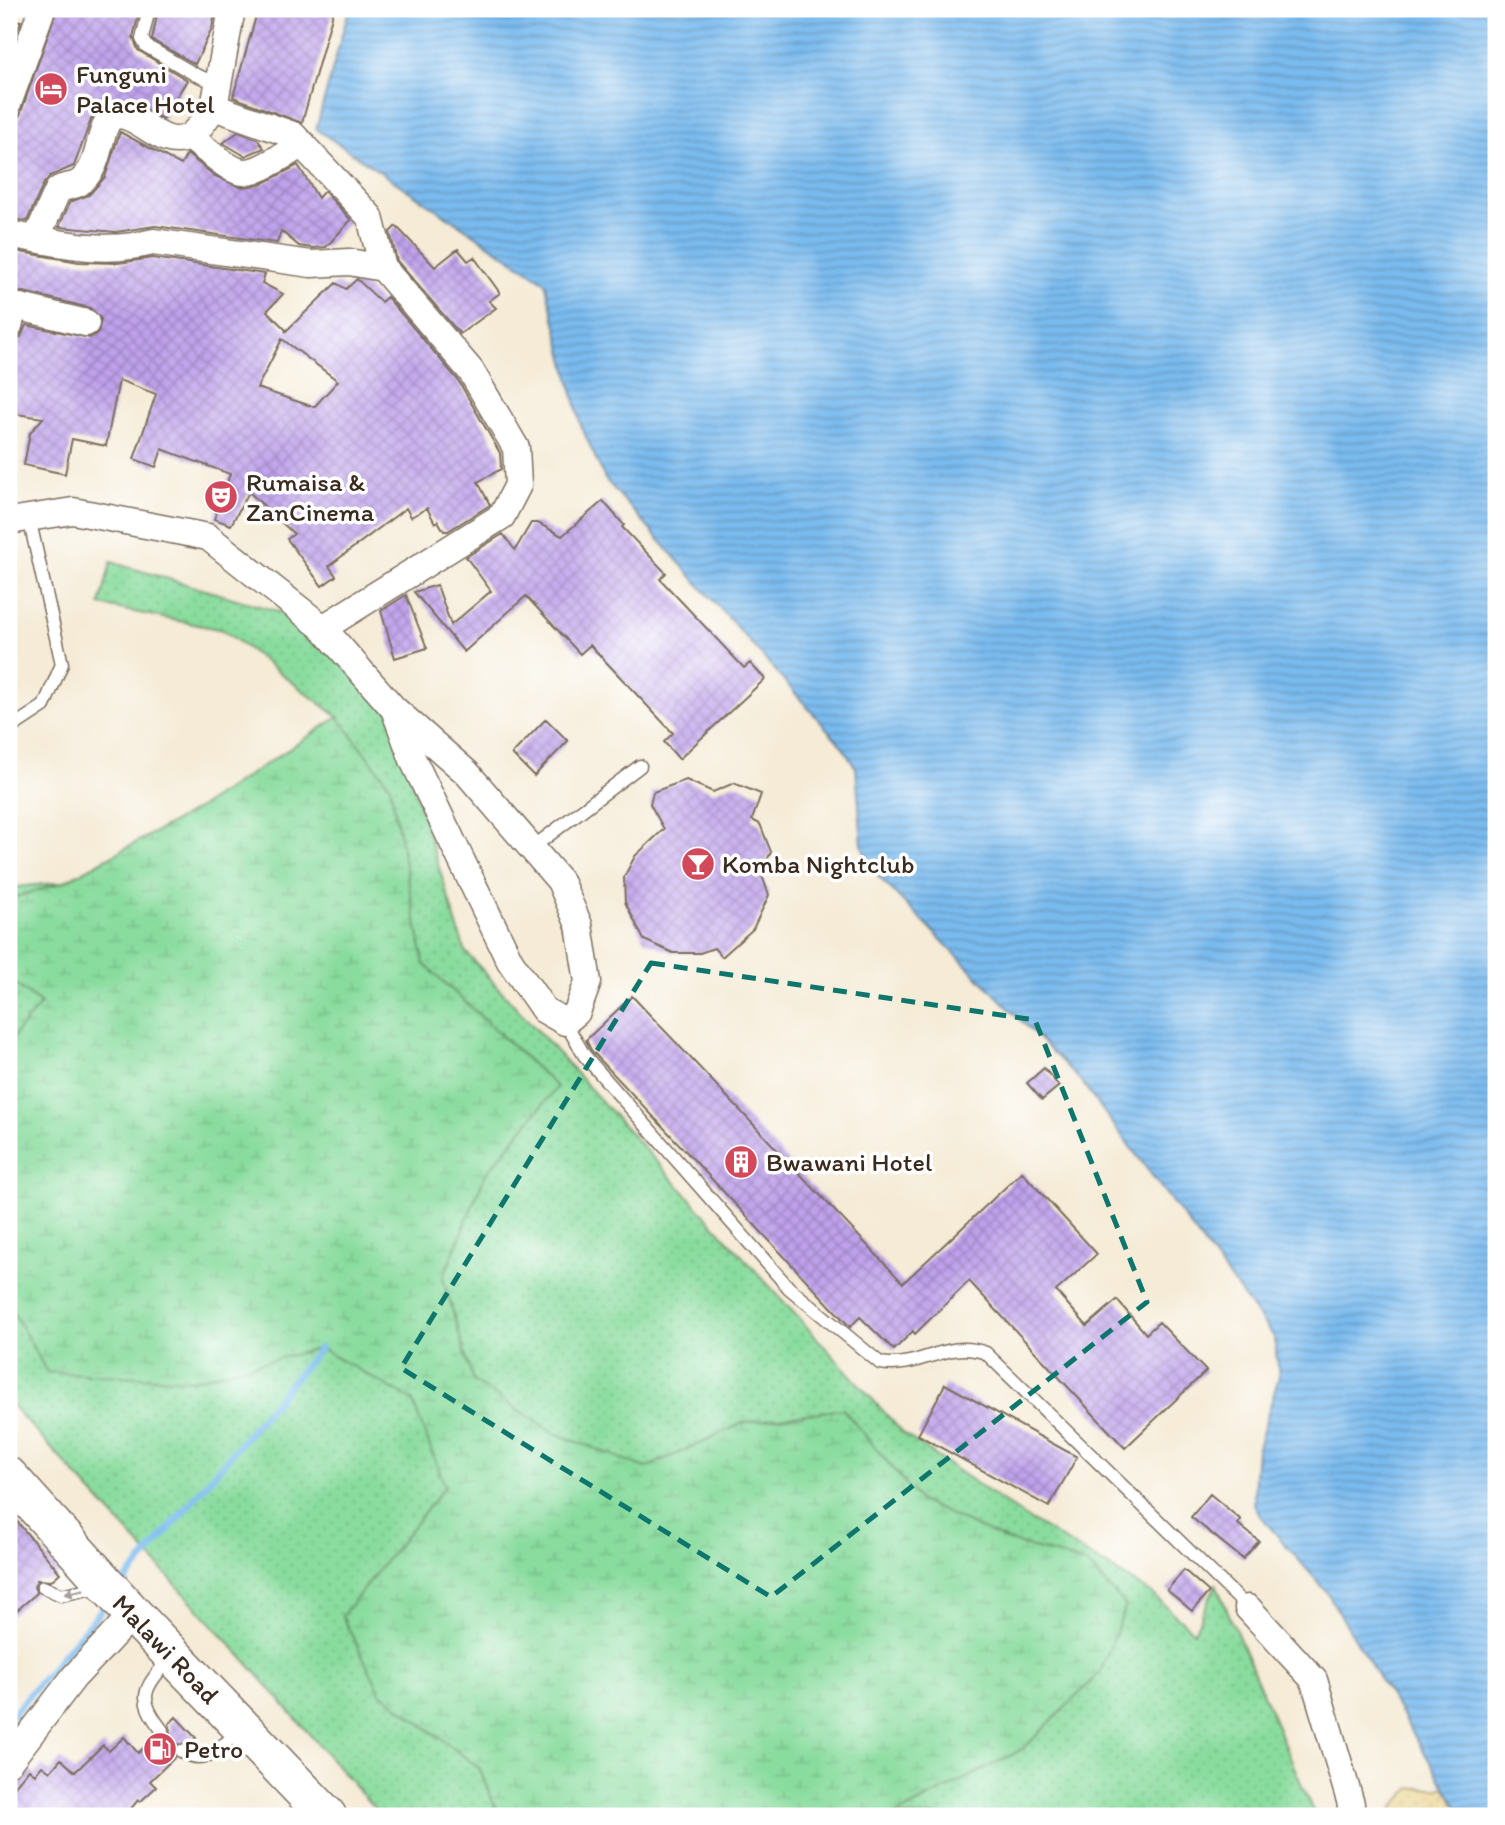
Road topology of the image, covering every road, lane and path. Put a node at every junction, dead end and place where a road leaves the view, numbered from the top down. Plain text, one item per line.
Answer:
1 (41, 9) edge
2 (149, 9) edge
3 (232, 9) edge
4 (216, 95) junction
5 (9, 101) edge
6 (190, 137) junction
7 (303, 144) junction
8 (9, 234) edge
9 (36, 239) junction
10 (383, 268) junction
11 (86, 323) dead end
12 (9, 326) edge
13 (19, 519) edge
14 (323, 628) junction
15 (394, 709) junction
16 (9, 729) edge
17 (640, 766) dead end
18 (533, 848) junction
19 (565, 1022) junction
20 (9, 1477) edge
21 (105, 1585) junction
22 (43, 1587) dead end
23 (1248, 1608) joint
24 (133, 1614) junction
25 (172, 1656) junction
26 (242, 1728) junction
27 (162, 1730) dead end
28 (181, 1751) dead end
29 (9, 1762) edge
30 (325, 1816) edge
31 (1350, 1816) edge

1 - 5 street
2 - 4 lane
3 - 4 street
4 - 6 street
4 - 7 street
6 - 7 street
6 - 9 street
7 - 10 street
8 - 9 street
9 - 10 street
10 - 14 street
11 - 12 street
13 - 14 street
13 - 16 lane
14 - 15 street
15 - 18 street
15 - 19 street
17 - 18 lane
18 - 19 street
19 - 23 lane
20 - 21 main road, Malawi Road
21 -> 22 lane
21 - 24 main road, Malawi Road
23 - 31 street
24 - 25 main road, Malawi Road
24 - 29 street
25 - 26 main road, Malawi Road
25 - 27 lane
26 - 28 lane
26 - 30 main road, Malawi Road

